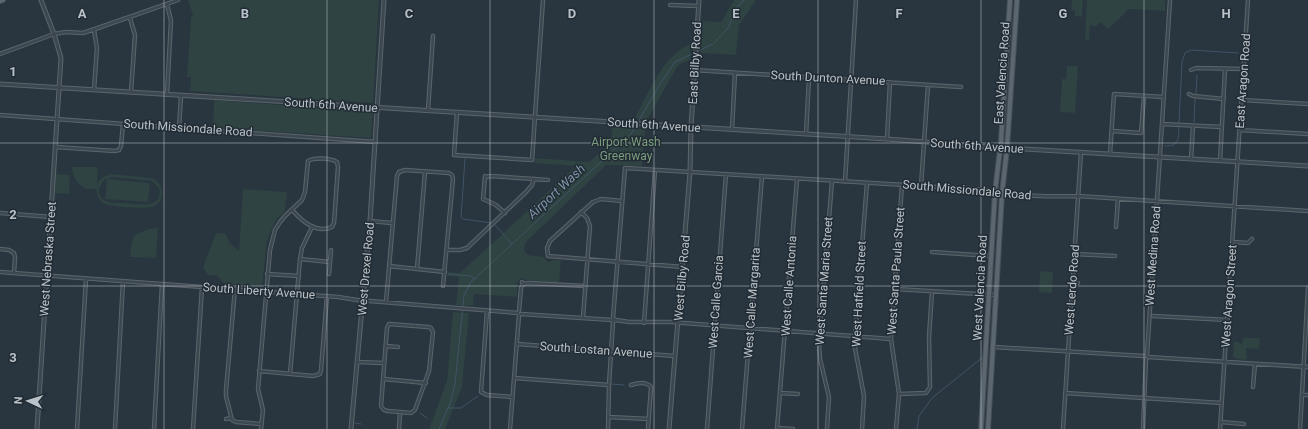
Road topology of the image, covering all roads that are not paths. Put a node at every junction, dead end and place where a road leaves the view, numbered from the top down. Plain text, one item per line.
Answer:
1 (41, 0) edge
2 (178, 0) edge
3 (384, 0) edge
4 (543, 0) edge
5 (699, 0) edge
6 (856, 0) edge
7 (1010, 0) edge
8 (1017, 0) edge
9 (1170, 0) edge
10 (1248, 0) edge
11 (167, 4) junction
12 (670, 5) dead end
13 (698, 6) junction
14 (130, 18) junction
15 (94, 30) junction
16 (54, 34) junction
17 (433, 36) dead end
18 (0, 54) edge
19 (1006, 62) junction
20 (1013, 62) junction
21 (1225, 69) junction
22 (694, 70) junction
23 (1191, 70) dead end
24 (1244, 70) junction
25 (735, 73) junction
26 (809, 78) junction
27 (851, 80) junction
28 (890, 82) junction
29 (0, 84) edge
30 (928, 85) junction
31 (961, 87) dead end
32 (60, 88) junction
33 (94, 90) junction
34 (130, 92) junction
35 (167, 94) junction
36 (1188, 94) dead end
37 (181, 96) junction
38 (1144, 96) junction
39 (1164, 97) junction
40 (1224, 99) junction
41 (1242, 100) junction
42 (1308, 104) edge
43 (378, 108) junction
44 (428, 110) junction
45 (457, 112) junction
46 (0, 115) edge
47 (535, 117) junction
48 (56, 119) junction
49 (123, 124) junction
50 (1162, 124) junction
51 (1193, 126) junction
52 (691, 127) junction
53 (179, 128) junction
54 (1222, 128) junction
55 (732, 130) junction
56 (1240, 130) junction
57 (1112, 131) junction
58 (806, 134) junction
59 (1308, 134) edge
60 (848, 137) junction
61 (887, 139) junction
62 (376, 142) junction
63 (924, 142) junction
64 (55, 147) junction
65 (1000, 148) junction
66 (1007, 148) junction
67 (1081, 152) junction
68 (1110, 154) junction
69 (1160, 157) junction
70 (1191, 159) junction
71 (1220, 161) junction
72 (1238, 162) junction
73 (1308, 166) edge
74 (655, 170) junction
75 (425, 172) junction
76 (690, 172) junction
77 (726, 174) junction
78 (762, 176) junction
79 (534, 179) junction
80 (797, 179) junction
81 (548, 180) dead end
82 (832, 181) junction
83 (845, 182) junction
84 (867, 183) junction
85 (902, 185) junction
86 (921, 186) junction
87 (996, 192) junction
88 (1002, 194) junction
89 (1078, 196) junction
90 (1118, 199) junction
91 (622, 201) junction
92 (1157, 201) junction
93 (1235, 206) junction
94 (292, 210) junction
95 (1308, 211) edge
96 (581, 212) junction
97 (0, 213) edge
98 (505, 213) junction
99 (51, 217) junction
100 (370, 221) junction
101 (392, 223) junction
102 (312, 227) junction
103 (1116, 227) dead end
104 (1252, 240) dead end
105 (1233, 242) junction
106 (0, 249) edge
107 (331, 250) dead end
108 (446, 250) junction
109 (932, 252) dead end
110 (1074, 254) junction
111 (992, 256) junction
112 (1114, 256) dead end
113 (300, 259) junction
114 (588, 260) junction
115 (330, 262) junction
116 (618, 262) junction
117 (648, 264) junction
118 (389, 266) junction
119 (683, 267) junction
120 (417, 269) junction
121 (0, 272) edge
122 (445, 272) junction
123 (14, 273) junction
124 (267, 274) junction
125 (329, 274) dead end
126 (47, 276) junction
127 (299, 276) junction
128 (86, 279) junction
129 (123, 281) junction
130 (1072, 282) junction
131 (1078, 283) dead end
132 (162, 284) junction
133 (443, 286) dead end
134 (585, 286) junction
135 (202, 287) junction
136 (1308, 288) edge
137 (235, 289) junction
138 (895, 289) junction
139 (932, 291) junction
140 (266, 292) junction
141 (297, 294) junction
142 (990, 295) junction
143 (997, 295) junction
144 (327, 296) junction
145 (363, 301) junction
146 (386, 302) junction
147 (487, 311) junction
148 (519, 313) junction
149 (1153, 316) dead end
150 (583, 317) junction
151 (613, 320) junction
152 (1228, 320) junction
153 (644, 323) junction
154 (678, 323) junction
155 (715, 326) junction
156 (750, 328) junction
157 (786, 331) junction
158 (820, 334) junction
159 (855, 336) junction
160 (891, 339) junction
161 (517, 344) junction
162 (386, 346) junction
163 (398, 347) dead end
164 (986, 347) junction
165 (993, 347) junction
166 (611, 351) junction
167 (1068, 352) junction
168 (675, 356) junction
169 (1146, 357) junction
170 (357, 362) junction
171 (1225, 362) junction
172 (384, 363) junction
173 (1255, 364) junction
174 (1303, 367) junction
175 (1308, 367) edge
176 (259, 371) junction
177 (290, 374) junction
178 (514, 378) junction
179 (383, 379) junction
180 (426, 383) junction
181 (608, 385) junction
182 (631, 386) dead end
183 (1253, 387) dead end
184 (780, 393) junction
185 (1065, 393) junction
186 (798, 394) dead end
187 (899, 394) junction
188 (1302, 395) junction
189 (1308, 395) edge
190 (512, 397) junction
191 (1143, 398) junction
192 (1222, 403) junction
193 (400, 412) junction
194 (609, 416) junction
195 (226, 419) dead end
196 (232, 419) junction
197 (649, 419) junction
198 (1221, 422) junction
199 (262, 424) junction
200 (1244, 424) dead end
201 (777, 428) edge
202 (981, 428) edge
203 (988, 428) edge
204 (37, 429) edge
205 (77, 429) edge
206 (116, 429) edge
207 (154, 429) edge
208 (193, 429) edge
209 (262, 429) edge
210 (351, 429) edge
211 (399, 429) edge
212 (510, 429) edge
213 (608, 429) edge
214 (648, 429) edge
215 (669, 429) edge
216 (707, 429) edge
217 (742, 429) edge
218 (792, 429) edge
219 (827, 429) edge
220 (862, 429) edge
221 (896, 429) edge
222 (1063, 429) edge
223 (1142, 429) edge
224 (1220, 429) edge
225 (1300, 429) edge

1 - 16 street, West Nebraska Street
2 - 11 street
3 - 43 street, West Drexel Road
4 - 47 street
5 - 13 street, East Bilby Road
6 - 27 street
7 - 19 main road, East Valencia Road
8 - 20 main road, East Valencia Road
9 - 39 street, West Medina Road
10 - 24 street, East Aragon Road
11 - 14 street
11 - 35 street
12 - 13 street
13 - 22 street, East Bilby Road
14 - 15 street
14 - 34 street
15 - 16 street
15 - 33 street
16 - 18 street
16 - 32 street, West Nebraska Street
17 - 44 street
19 - 20 main road
19 - 65 main road, East Valencia Road
20 - 66 main road, East Valencia Road
21 - 23 street
21 - 24 street
21 - 40 street
22 - 25 street, South Dunton Avenue
22 - 52 street, East Bilby Road
24 - 41 street, East Aragon Road
25 - 26 street, South Dunton Avenue
25 - 55 street
26 - 27 street, South Dunton Avenue
26 - 58 street
27 - 28 street, South Dunton Avenue
27 - 60 street
28 - 30 street, South Dunton Avenue
28 - 61 street
29 - 32 street, South 6th Avenue
30 - 31 street, South Dunton Avenue
30 - 63 street
32 - 33 street, South 6th Avenue
32 - 48 street, West Nebraska Street
33 - 34 street, South 6th Avenue
34 - 35 street, South 6th Avenue
35 - 37 street, South 6th Avenue
36 - 40 street
37 - 43 street, South 6th Avenue
37 - 53 street
38 - 39 street
38 - 57 street
38 - 57 street
39 - 50 street, West Medina Road
40 - 54 street
41 - 42 street
41 - 56 street, East Aragon Road
43 - 44 street, South 6th Avenue
43 - 62 street, West Drexel Road
44 - 45 street, South 6th Avenue
45 - 47 street, South 6th Avenue
45 - 47 street
46 - 48 street, South Missiondale Road
47 - 52 street, South 6th Avenue
48 - 49 street, South Missiondale Road
48 - 64 street, West Nebraska Street
49 - 53 street, South Missiondale Road
49 - 64 street
50 - 51 street
50 - 69 street, West Medina Road
51 - 54 street
51 - 70 street
52 - 55 street, South 6th Avenue
52 - 76 street, West Bilby Road
53 - 62 street, South Missiondale Road
54 - 71 street
55 - 58 street, South 6th Avenue
56 - 59 street
56 - 72 street, East Aragon Road
57 - 68 street
58 - 60 street, South 6th Avenue
60 - 61 street, South 6th Avenue
60 - 83 street
61 - 63 street, South 6th Avenue
62 - 100 street, West Drexel Road
63 - 65 street, South 6th Avenue
63 - 86 street
64 - 99 street, West Nebraska Street
65 - 66 street, South 6th Avenue
65 - 87 main road, West Valencia Road
66 - 67 street, South 6th Avenue
66 - 88 main road, West Valencia Road
67 - 68 street, South 6th Avenue
67 - 89 street, West Lerdo Road
68 - 69 street, South 6th Avenue
69 - 70 street, South 6th Avenue
69 - 92 street, West Medina Road
70 - 71 street, South 6th Avenue
71 - 72 street, South 6th Avenue
72 - 73 street, South 6th Avenue
72 - 93 street, West Aragon Street
74 - 76 street, South Missiondale Road
74 - 91 street, South Missiondale Road
74 - 117 street
75 - 101 street
75 - 108 street
75 - 120 street
76 - 77 street, South Missiondale Road
76 - 119 street, West Bilby Road
77 - 78 street, South Missiondale Road
77 - 155 street, West Calle Garcia
78 - 80 street, South Missiondale Road
78 - 156 street, West Calle Margarita
79 - 81 street
79 - 98 street
79 - 98 street
80 - 82 street, South Missiondale Road
80 - 157 street, West Calle Antonia
82 - 83 street, South Missiondale Road
82 - 158 street, West Santa Maria Street
83 - 84 street, South Missiondale Road
84 - 85 street, South Missiondale Road
84 - 159 street, West Hatfield Street
85 - 86 street, South Missiondale Road
85 - 138 street, West Santa Paula Street
86 - 87 street, South Missiondale Road
87 - 88 street, South Missiondale Road
87 - 111 main road, West Valencia Road
88 - 89 street, South Missiondale Road
88 - 143 main road, West Valencia Road
89 - 90 street, South Missiondale Road
89 - 110 street, West Lerdo Road
90 - 92 street, South Missiondale Road
90 - 103 street
91 - 96 street
91 - 116 street
92 - 93 street, South Missiondale Road
92 - 169 street, West Medina Road
93 - 95 street, South Missiondale Road
93 - 105 street, West Aragon Street
94 - 102 street
94 - 102 street
94 - 124 street
96 - 114 street
96 - 114 street
97 - 99 street
98 - 108 street
99 - 126 street, West Nebraska Street
100 - 101 street
100 - 145 street, West Drexel Road
101 - 118 street
102 - 113 street
104 - 105 street
105 - 152 street, West Aragon Street
106 - 123 street
107 - 115 street
108 - 122 street
109 - 111 street
110 - 112 street
110 - 130 street, West Lerdo Road
111 - 142 main road, West Valencia Road
113 - 115 street
113 - 127 street
114 - 116 street
114 - 134 street
115 - 125 street
116 - 117 street
116 - 151 street
117 - 119 street
117 - 153 street
118 - 120 street
118 - 146 street
119 - 154 street, West Bilby Road
120 - 122 street
121 - 123 street, South Liberty Avenue
122 - 133 street
123 - 126 street, South Liberty Avenue
124 - 127 street
124 - 140 street
126 - 128 street, South Liberty Avenue
126 - 204 street, West Nebraska Street
127 - 141 street
128 - 129 street, South Liberty Avenue
128 - 205 street
129 - 132 street, South Liberty Avenue
129 - 206 street
130 - 131 street
130 - 167 street, West Lerdo Road
132 - 135 street, South Liberty Avenue
132 - 207 street
134 - 148 street
134 - 150 street
135 - 137 street, South Liberty Avenue
135 - 208 street
136 - 174 street
137 - 140 street, South Liberty Avenue
137 - 196 street
138 - 139 street
138 - 160 street, West Santa Paula Street
139 - 142 street
139 - 187 street
140 - 141 street, South Liberty Avenue
140 - 176 street
141 - 144 street, South Liberty Avenue
141 - 177 street
142 - 143 street
142 - 164 main road, West Valencia Road
143 - 165 main road, West Valencia Road
144 - 145 street, South Liberty Avenue
144 - 177 street
145 - 146 street, South Liberty Avenue
145 - 170 street, West Drexel Road
146 - 147 street, South Liberty Avenue
147 - 148 street, South Liberty Avenue
147 - 190 street
148 - 150 street, South Liberty Avenue
148 - 161 street
149 - 152 street
150 - 151 street, South Liberty Avenue
151 - 153 street, South Liberty Avenue
151 - 166 street
152 - 171 street, West Aragon Street
153 - 154 street, South Liberty Avenue
154 - 155 street, South Liberty Avenue
154 - 168 street, West Bilby Road
155 - 156 street, South Liberty Avenue
155 - 216 street, West Calle Garcia
156 - 157 street, South Liberty Avenue
156 - 217 street, West Calle Margarita
157 - 158 street, South Liberty Avenue
157 - 184 street, West Calle Antonia
158 - 159 street, South Liberty Avenue
158 - 219 street, West Santa Maria Street
159 - 160 street, South Liberty Avenue
159 - 220 street, West Hatfield Street
160 - 187 street, West Santa Paula Street
161 - 166 street, South Lostan Avenue
161 - 178 street
162 - 163 street
162 - 172 street
162 - 180 street
164 - 165 main road
164 - 202 main road, West Valencia Road
165 - 167 street
165 - 203 main road, West Valencia Road
166 - 168 street, South Lostan Avenue
166 - 181 street
167 - 169 street
167 - 185 street, West Lerdo Road
168 - 215 street, West Bilby Road
169 - 171 street
169 - 191 street, West Medina Road
170 - 172 street
170 - 210 street, West Drexel Road
171 - 173 street
171 - 192 street, West Aragon Street
172 - 179 street
173 - 174 street
173 - 183 street
174 - 175 street
174 - 188 street
176 - 177 street
176 - 199 street
178 - 181 street
178 - 190 street
179 - 180 street
179 - 193 street
180 - 193 street
181 - 194 street
182 - 197 street
184 - 186 street
184 - 201 street, West Calle Antonia
185 - 191 street
185 - 222 street, West Lerdo Road
187 - 221 street, West Santa Paula Street
188 - 189 street
188 - 225 street
190 - 212 street
191 - 192 street
191 - 223 street, West Medina Road
192 - 198 street, West Aragon Street
193 - 211 street
194 - 197 street
194 - 213 street
195 - 196 street
196 - 199 street
197 - 214 street
198 - 200 street
198 - 224 street, West Aragon Street
199 - 209 street
201 - 218 street, West Calle Antonia
202 - 203 main road

